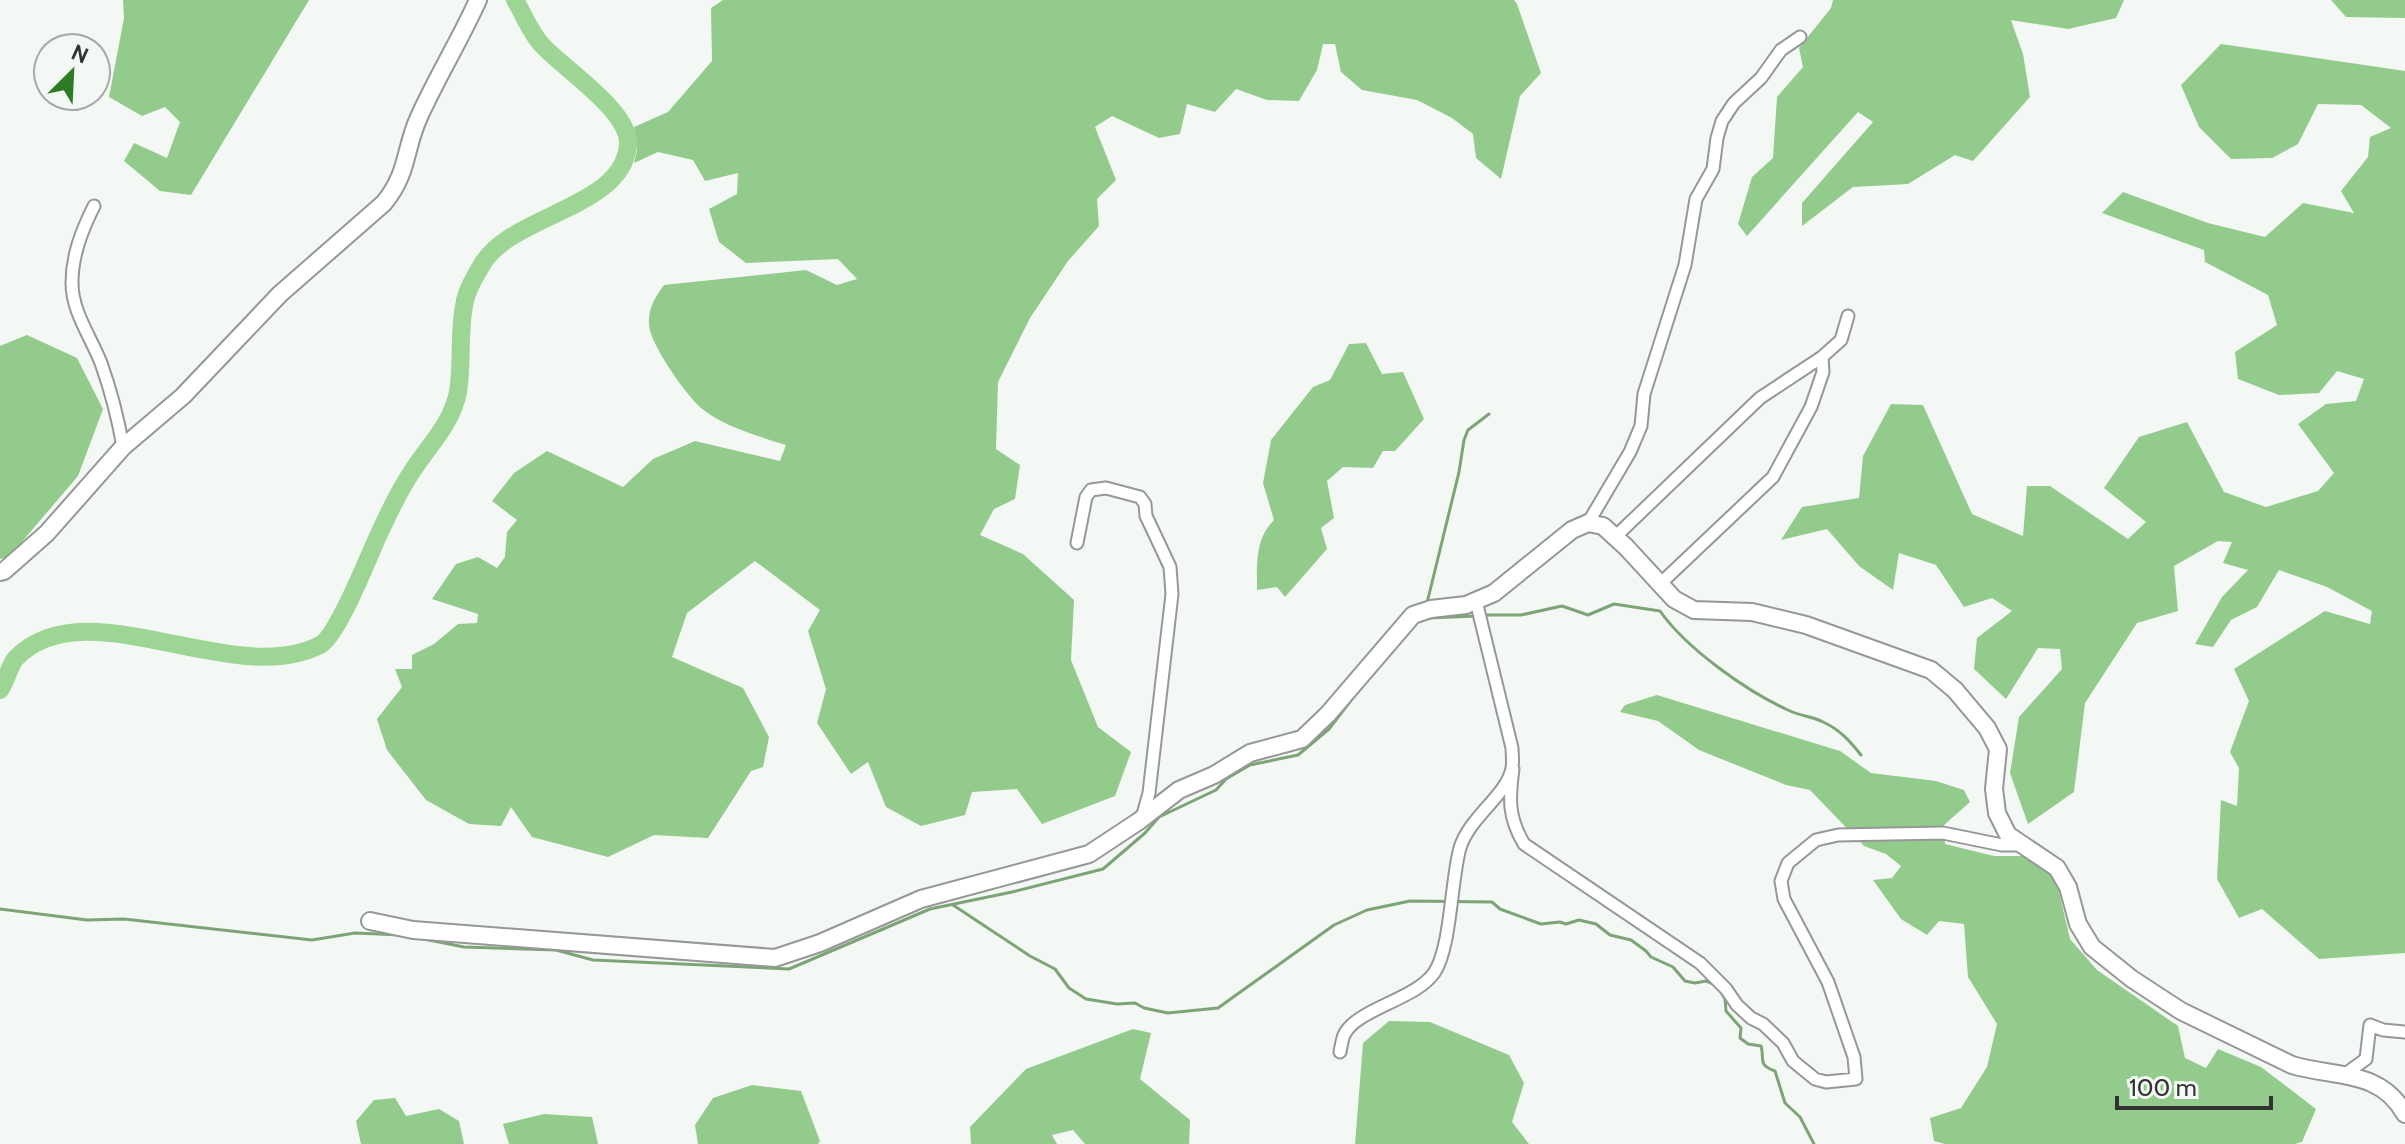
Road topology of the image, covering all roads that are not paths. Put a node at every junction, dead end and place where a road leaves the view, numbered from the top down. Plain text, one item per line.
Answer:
1 (478, 0) edge
2 (1800, 37) dead end
3 (94, 206) dead end
4 (1848, 316) dead end
5 (1822, 357) junction
6 (123, 447) junction
7 (1588, 523) junction
8 (1615, 537) junction
9 (1077, 543) dead end
10 (0, 572) edge
11 (1660, 584) junction
12 (1476, 601) junction
13 (1513, 769) junction
14 (1142, 819) junction
15 (2023, 845) junction
16 (370, 921) dead end
17 (2405, 1032) edge
18 (1340, 1052) dead end
19 (2344, 1075) junction
20 (2405, 1114) edge

1 - 6 street
2 - 7 street
3 - 6 street
4 - 5 street
5 - 8 street
5 - 11 street
6 - 10 street
7 - 8 street
7 - 12 street
8 - 11 street
9 - 14 street
11 - 15 street
12 - 13 street
12 - 14 street
13 - 15 street
13 - 18 street
14 - 16 street
15 - 19 street
17 - 19 street
19 - 20 street

